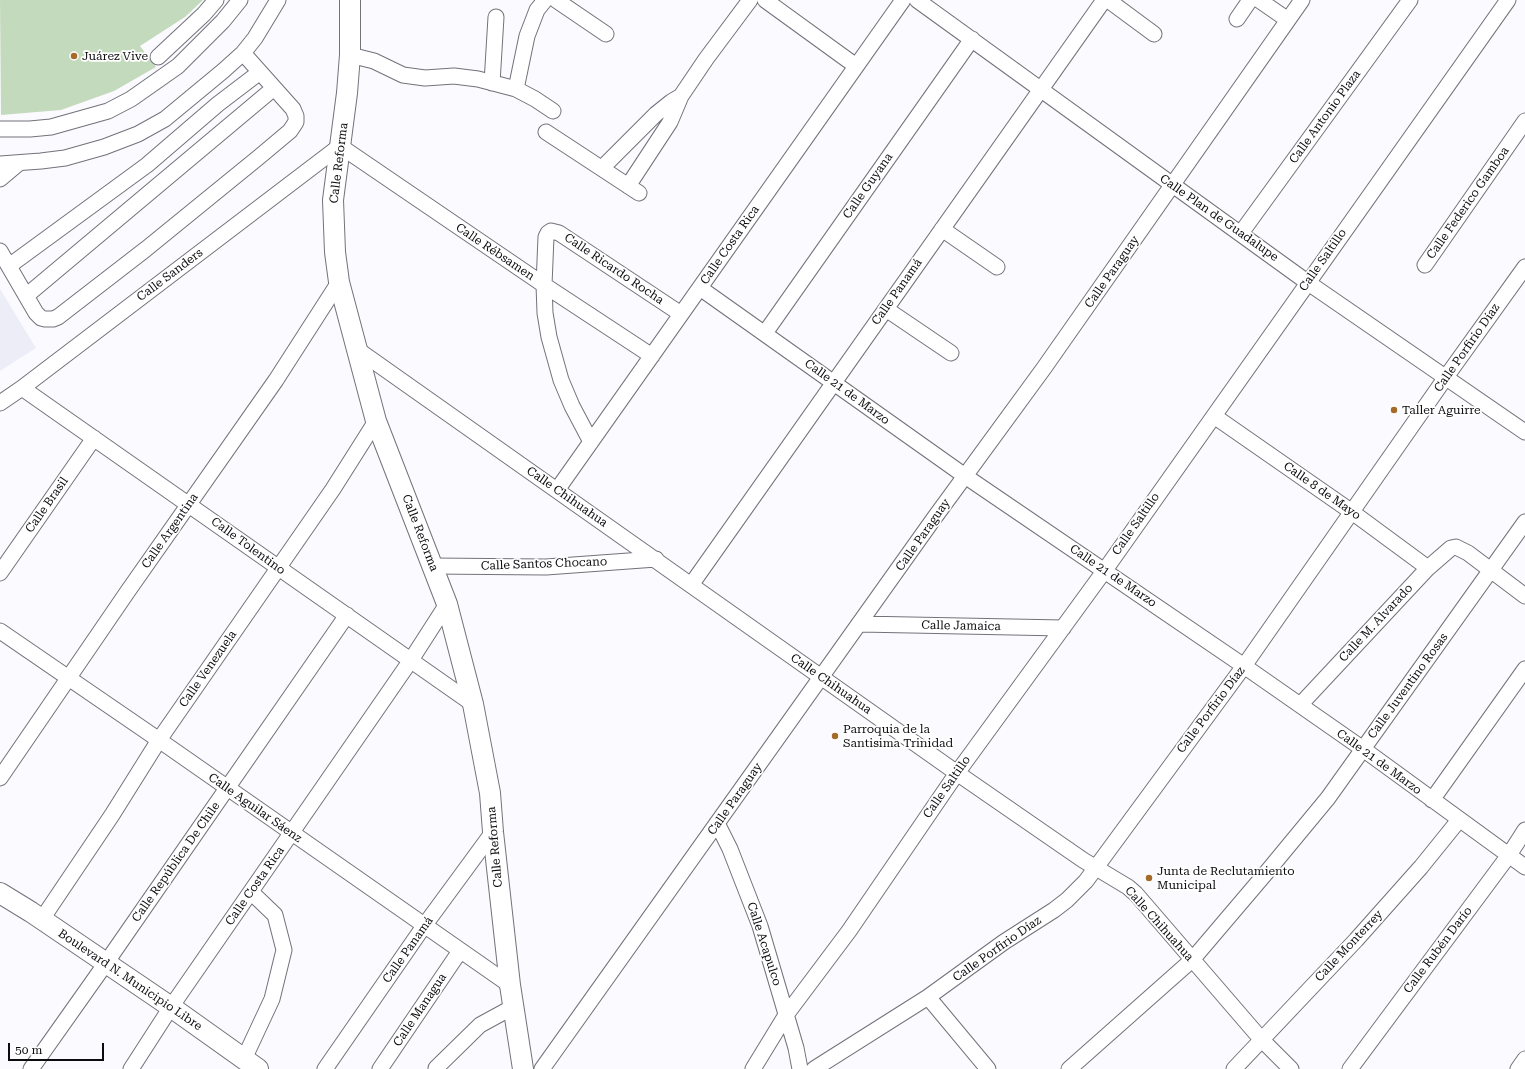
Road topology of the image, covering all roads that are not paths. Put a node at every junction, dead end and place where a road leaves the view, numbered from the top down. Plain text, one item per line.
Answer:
1 (216, 0) edge
2 (278, 0) edge
3 (350, 0) edge
4 (545, 0) edge
5 (556, 0) edge
6 (750, 0) edge
7 (765, 0) edge
8 (903, 0) edge
9 (917, 0) edge
10 (1104, 0) edge
11 (1108, 0) edge
12 (1250, 0) edge
13 (1259, 0) edge
14 (1302, 0) edge
15 (1410, 0) edge
16 (1508, 0) edge
17 (234, 1) edge
18 (496, 17) dead end
19 (1237, 19) dead end
20 (1288, 20) junction
21 (606, 34) dead end
22 (1154, 34) dead end
23 (972, 39) junction
24 (243, 53) junction
25 (350, 55) junction
26 (158, 57) dead end
27 (856, 66) junction
28 (260, 72) junction
29 (492, 83) junction
30 (274, 88) junction
31 (516, 89) junction
32 (1041, 89) junction
33 (681, 96) junction
34 (553, 111) dead end
35 (1525, 121) edge
36 (0, 129) edge
37 (546, 132) dead end
38 (340, 146) junction
39 (18, 163) junction
40 (0, 164) edge
41 (602, 168) junction
42 (0, 179) edge
43 (1172, 185) junction
44 (942, 229) junction
45 (1241, 233) junction
46 (0, 251) edge
47 (1425, 265) dead end
48 (9, 266) junction
49 (997, 267) dead end
50 (1525, 267) edge
51 (339, 282) junction
52 (1308, 282) junction
53 (544, 284) junction
54 (700, 288) junction
55 (26, 296) junction
56 (886, 309) junction
57 (681, 314) junction
58 (765, 333) junction
59 (358, 350) junction
60 (951, 353) dead end
61 (652, 356) junction
62 (1446, 377) junction
63 (834, 382) junction
64 (22, 388) junction
65 (0, 403) edge
66 (1214, 416) junction
67 (376, 421) junction
68 (1525, 432) edge
69 (94, 438) junction
70 (591, 442) junction
71 (965, 476) junction
72 (557, 490) junction
73 (190, 504) junction
74 (1352, 512) junction
75 (1525, 522) edge
76 (656, 559) junction
77 (432, 566) junction
78 (278, 568) junction
79 (1428, 568) junction
80 (1104, 570) junction
81 (1491, 570) junction
82 (0, 573) edge
83 (691, 585) junction
84 (1525, 596) edge
85 (447, 604) junction
86 (347, 615) junction
87 (860, 624) junction
88 (1063, 628) junction
89 (0, 631) edge
90 (411, 660) junction
91 (1244, 666) junction
92 (1525, 669) edge
93 (821, 677) junction
94 (68, 678) junction
95 (474, 704) junction
96 (1300, 705) junction
97 (159, 740) junction
98 (1363, 749) junction
99 (957, 773) junction
100 (0, 778) edge
101 (227, 789) junction
102 (1432, 800) junction
103 (1459, 820) junction
104 (717, 823) junction
105 (1525, 830) edge
106 (493, 832) junction
107 (292, 834) junction
108 (1509, 855) junction
109 (1525, 867) edge
110 (1095, 868) junction
111 (0, 888) edge
112 (251, 892) junction
113 (36, 916) junction
114 (424, 926) junction
115 (460, 951) junction
116 (1192, 960) junction
117 (106, 964) junction
118 (510, 985) junction
119 (928, 997) junction
120 (172, 1007) junction
121 (513, 1007) junction
122 (786, 1015) junction
123 (1261, 1039) junction
124 (1525, 1059) edge
125 (251, 1064) edge
126 (436, 1068) dead end
127 (31, 1069) edge
128 (131, 1069) edge
129 (325, 1069) edge
130 (380, 1069) edge
131 (523, 1069) edge
132 (542, 1069) edge
133 (753, 1069) edge
134 (800, 1069) edge
135 (814, 1069) edge
136 (988, 1069) edge
137 (1070, 1069) edge
138 (1234, 1069) edge
139 (1291, 1069) edge
140 (1350, 1069) edge
141 (1518, 1069) edge

1 - 26 street
2 - 24 street
3 - 25 main road, Calle Reforma
4 - 31 street
5 - 21 street
6 - 33 street
7 - 27 street
8 - 27 street, Calle Costa Rica
9 - 23 street, Calle Plan de Guadalupe
10 - 32 street, Calle Panamá
11 - 22 street
12 - 19 street
13 - 20 street
14 - 20 street, Calle Paraguay
15 - 45 street, Calle Antonio Plaza
16 - 52 street, Calle Saltillo
17 - 36 street
18 - 29 street
20 - 43 street, Calle Paraguay
23 - 32 street, Calle Plan de Guadalupe
23 - 58 street, Calle Guyana
24 - 28 street
24 - 39 street
25 - 29 street
25 - 38 main road, Calle Reforma
27 - 54 street, Calle Costa Rica
28 - 30 street
28 - 48 street
29 - 31 street
30 - 55 street
30 - 55 street
31 - 34 street
32 - 43 street, Calle Plan de Guadalupe
32 - 44 street, Calle Panamá
33 - 41 street
33 - 41 street
35 - 47 street, Calle Federico Gamboa
37 - 41 street
38 - 51 main road, Calle Reforma
38 - 53 street, Calle Rébsamen
38 - 64 street, Calle Sanders
39 - 40 street
39 - 42 street
43 - 45 street, Calle Plan de Guadalupe
43 - 71 street, Calle Paraguay
44 - 49 street
44 - 56 street, Calle Panamá
45 - 52 street, Calle Plan de Guadalupe
46 - 48 street
48 - 55 street
50 - 62 street, Calle Porfirio Díaz
51 - 59 main road, Calle Reforma
51 - 73 street, Calle Argentina
52 - 62 street, Calle Plan de Guadalupe
52 - 66 street, Calle Saltillo
53 - 57 street, Calle Ricardo Rocha
53 - 61 street, Calle Rébsamen
53 - 70 street, Calle Ricardo Rocha
54 - 57 street, Calle Costa Rica
54 - 58 street, Calle 21 de Marzo
56 - 60 street
56 - 63 street, Calle Panamá
57 - 61 street, Calle Costa Rica
58 - 63 street, Calle 21 de Marzo
59 - 67 main road, Calle Reforma
59 - 72 street, Calle Chihuahua
61 - 70 street, Calle Costa Rica
62 - 68 street, Calle Plan de Guadalupe
62 - 74 street, Calle Porfirio Díaz
63 - 71 street, Calle 21 de Marzo
63 - 83 street, Calle Panamá
64 - 65 street, Calle Sanders
64 - 69 street, Calle Tolentino
66 - 74 street, Calle 8 de Mayo
66 - 80 street, Calle Saltillo
67 - 77 main road, Calle Reforma
67 - 78 street, Calle Venezuela
69 - 73 street, Calle Tolentino
69 - 82 street, Calle Brasil
70 - 72 street, Calle Costa Rica
71 - 80 street, Calle 21 de Marzo
71 - 87 street, Calle Paraguay
72 - 76 street, Calle Chihuahua
73 - 78 street, Calle Tolentino
73 - 94 street, Calle Argentina
74 - 79 street, Calle 8 de Mayo
74 - 91 street, Calle Porfirio Díaz
75 - 81 street, Calle Juventino Rosas
76 - 77 street, Calle Santos Chocano
76 - 83 street, Calle Chihuahua
77 - 85 main road, Calle Reforma
78 - 86 street, Calle Tolentino
78 - 97 street, Calle Venezuela
79 - 81 street, Calle M. Alvarado
79 - 96 street, Calle M. Alvarado
80 - 88 street, Calle Saltillo
80 - 91 street, Calle 21 de Marzo
81 - 84 street
81 - 98 street, Calle Juventino Rosas
83 - 93 street, Calle Chihuahua
85 - 90 street, Calle Costa Rica
85 - 95 main road, Calle Reforma
86 - 90 street, Calle Tolentino
86 - 101 street, Calle República De Chile
87 - 88 street, Calle Jamaica
87 - 93 street, Calle Paraguay
88 - 99 street, Calle Saltillo
89 - 94 street, Calle Aguilar Sáenz
90 - 95 street, Calle Tolentino
90 - 107 street, Calle Costa Rica
91 - 96 street, Calle 21 de Marzo
91 - 110 street, Calle Porfirio Díaz
92 - 102 street
93 - 99 street, Calle Chihuahua
93 - 104 street, Calle Paraguay
94 - 97 street, Calle Aguilar Sáenz
94 - 100 street, Calle Argentina
95 - 106 main road, Calle Reforma
96 - 98 street, Calle 21 de Marzo
97 - 101 street, Calle Aguilar Sáenz
97 - 113 street, Calle Venezuela
98 - 102 street, Calle 21 de Marzo
98 - 116 street, Calle Juventino Rosas
99 - 110 street, Calle Chihuahua
99 - 122 street, Calle Saltillo
101 - 107 street, Calle Aguilar Sáenz
101 - 117 street, Calle República De Chile
102 - 103 street, Calle 21 de Marzo
103 - 108 street, Calle 21 de Marzo
103 - 123 street, Calle Monterrey
104 - 122 street, Calle Acapulco
104 - 132 street, Calle Paraguay
105 - 108 street, Calle Rubén Darío
106 - 114 street, Calle Panamá
106 - 118 main road, Calle Reforma
107 - 112 street, Calle Costa Rica
107 - 114 street, Calle Aguilar Sáenz
108 - 109 street, Calle 21 de Marzo
108 - 140 street, Calle Rubén Darío
110 - 116 street, Calle Chihuahua
110 - 119 street, Calle Porfirio Díaz
111 - 113 main road, Boulevard N. Municipio Libre
112 - 120 street, Calle Costa Rica
112 - 125 street
113 - 117 main road, Boulevard N. Municipio Libre
114 - 115 street, Calle Aguilar Sáenz
114 - 129 street, Calle Panamá
115 - 118 street, Calle Aguilar Sáenz
115 - 130 street, Calle Managua
116 - 123 street, Calle Chihuahua
116 - 137 street, Calle Juventino Rosas
117 - 120 main road, Boulevard N. Municipio Libre
117 - 127 street, Calle República De Chile
118 - 121 main road, Calle Reforma
119 - 135 street, Calle Porfirio Díaz
119 - 136 street
120 - 125 main road, Boulevard N. Municipio Libre
120 - 128 street, Calle Costa Rica
121 - 126 street
121 - 131 main road, Calle Reforma
122 - 133 street, Calle Saltillo
122 - 134 street, Calle Acapulco
123 - 138 street, Calle Monterrey
123 - 139 street, Calle Chihuahua
124 - 141 street

